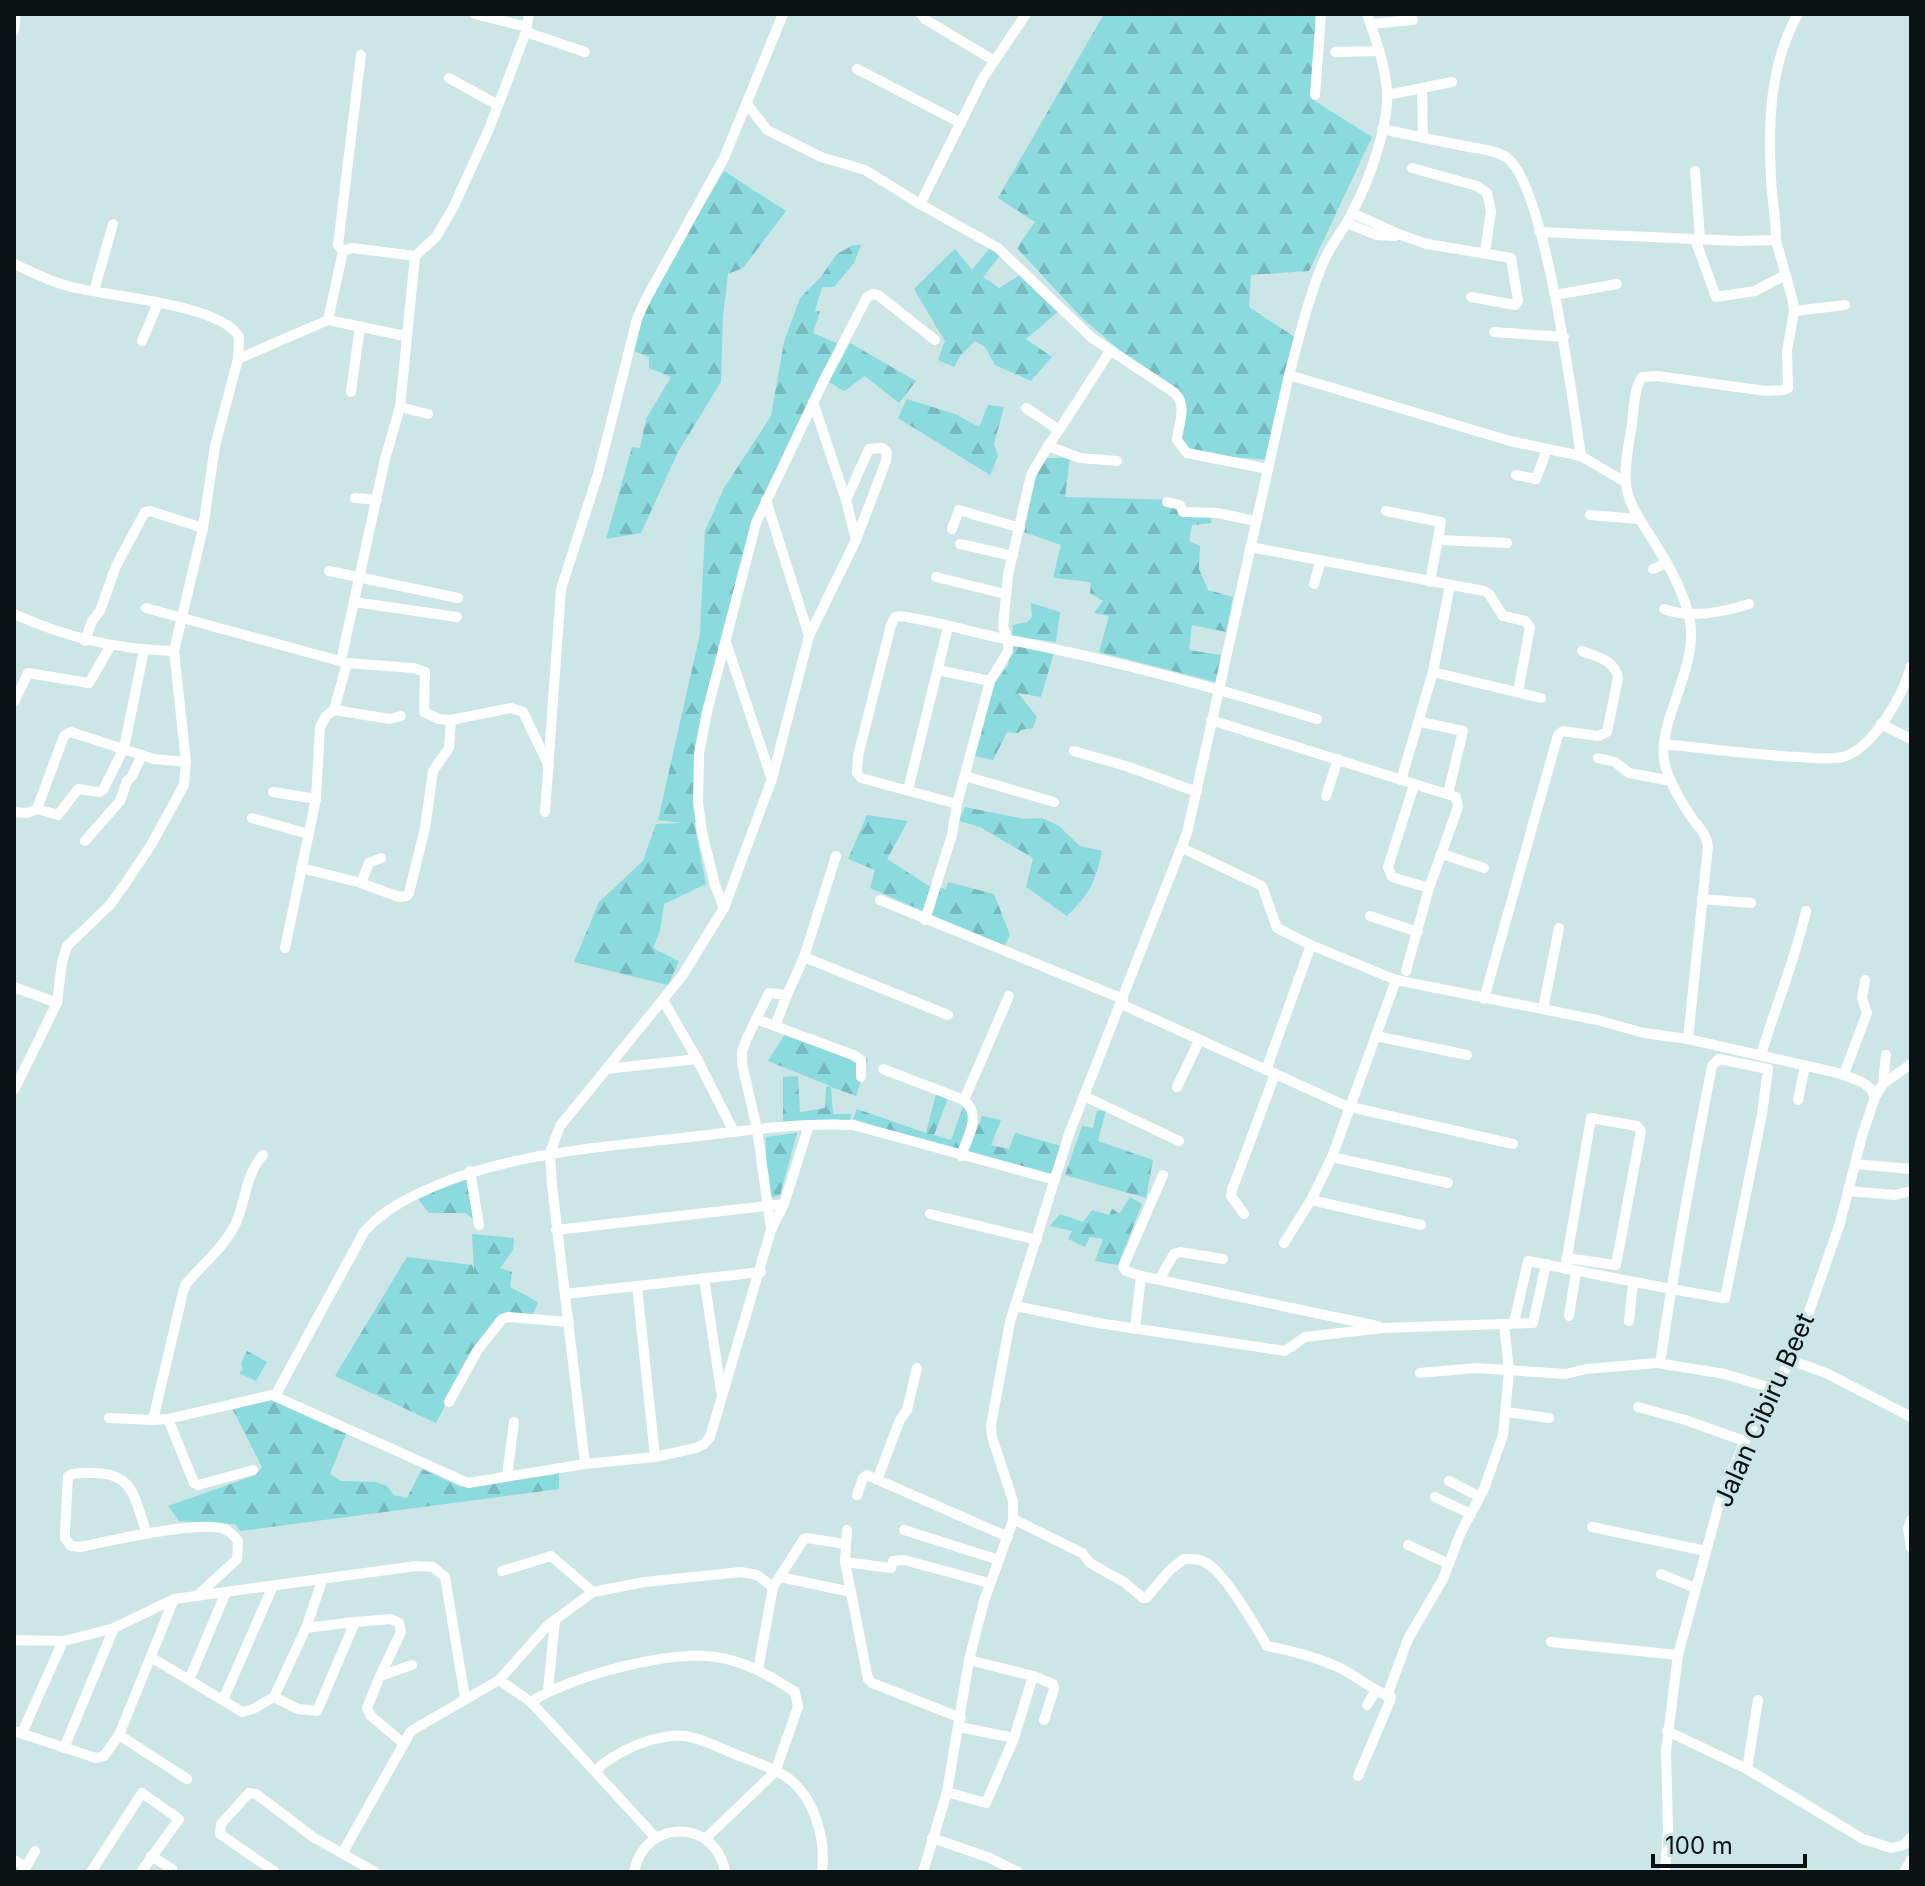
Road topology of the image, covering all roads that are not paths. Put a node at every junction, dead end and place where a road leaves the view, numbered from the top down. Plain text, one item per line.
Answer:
1 (16, 14) edge
2 (475, 14) edge
3 (529, 14) edge
4 (783, 14) edge
5 (921, 14) edge
6 (1026, 14) edge
7 (1321, 14) edge
8 (1798, 14) edge
9 (1369, 19) edge
10 (1413, 20) dead end
11 (526, 29) junction
12 (14, 31) edge
13 (1379, 51) junction
14 (585, 52) dead end
15 (1335, 52) dead end
16 (361, 55) dead end
17 (993, 60) junction
18 (857, 69) dead end
19 (449, 78) dead end
20 (1452, 82) dead end
21 (1422, 89) junction
22 (1315, 95) dead end
23 (1387, 95) junction
24 (747, 104) junction
25 (498, 105) junction
26 (961, 123) junction
27 (1382, 129) junction
28 (1423, 138) junction
29 (1412, 168) dead end
30 (1695, 171) dead end
31 (920, 204) junction
32 (1350, 218) junction
33 (113, 224) dead end
34 (1539, 232) junction
35 (1698, 239) junction
36 (1776, 240) junction
37 (343, 251) junction
38 (1485, 252) junction
39 (415, 256) junction
40 (14, 264) edge
41 (1785, 275) junction
42 (1617, 284) dead end
43 (94, 291) junction
44 (1555, 295) junction
45 (1471, 297) dead end
46 (158, 303) junction
47 (1845, 305) dead end
48 (1794, 311) junction
49 (328, 320) junction
50 (360, 326) junction
51 (1494, 332) dead end
52 (405, 336) junction
53 (1564, 337) junction
54 (935, 340) dead end
55 (142, 341) dead end
56 (1110, 351) junction
57 (238, 359) junction
58 (1289, 375) junction
59 (351, 392) dead end
60 (813, 402) junction
61 (400, 407) junction
62 (1026, 408) dead end
63 (428, 414) dead end
64 (1059, 430) junction
65 (1048, 446) junction
66 (1547, 449) junction
67 (1581, 456) junction
68 (1117, 461) dead end
69 (1268, 469) junction
70 (1516, 475) dead end
71 (1625, 482) junction
72 (355, 498) dead end
73 (377, 500) junction
74 (766, 500) junction
75 (846, 500) junction
76 (1167, 502) dead end
77 (1386, 511) dead end
78 (1590, 515) dead end
79 (1639, 519) junction
80 (1256, 521) junction
81 (203, 528) junction
82 (1020, 528) junction
83 (952, 529) dead end
84 (856, 540) junction
85 (1439, 540) junction
86 (1507, 543) dead end
87 (960, 544) dead end
88 (1250, 547) junction
89 (1013, 556) junction
90 (1321, 560) junction
91 (1667, 563) junction
92 (1653, 569) dead end
93 (329, 571) dead end
94 (936, 577) dead end
95 (359, 578) junction
96 (1430, 582) junction
97 (1314, 584) dead end
98 (1450, 585) junction
99 (1005, 594) junction
100 (458, 598) dead end
101 (354, 602) junction
102 (1749, 604) dead end
103 (146, 608) dead end
104 (1664, 609) dead end
105 (1688, 613) junction
106 (14, 614) edge
107 (457, 617) dead end
108 (181, 618) junction
109 (948, 627) junction
110 (809, 636) junction
111 (1012, 640) junction
112 (85, 641) junction
113 (727, 644) junction
114 (111, 645) junction
115 (144, 650) junction
116 (174, 651) junction
117 (1582, 651) dead end
118 (344, 662) junction
119 (1911, 666) edge
120 (938, 670) junction
121 (1433, 672) junction
122 (990, 681) junction
123 (1219, 688) junction
124 (1518, 692) junction
125 (1541, 698) dead end
126 (14, 702) edge
127 (334, 710) junction
128 (401, 716) dead end
129 (1317, 719) dead end
130 (451, 720) junction
131 (1211, 720) junction
132 (1421, 722) junction
133 (1881, 724) junction
134 (1911, 739) edge
135 (1664, 744) junction
136 (124, 748) junction
137 (1074, 751) dead end
138 (142, 755) junction
139 (1598, 758) dead end
140 (1338, 759) junction
141 (186, 762) junction
142 (549, 766) junction
143 (965, 776) junction
144 (772, 779) junction
145 (1401, 780) junction
146 (1671, 781) junction
147 (1414, 785) junction
148 (908, 790) junction
149 (273, 792) dead end
150 (1197, 792) junction
151 (1448, 794) junction
152 (1326, 796) dead end
153 (316, 799) junction
154 (1054, 802) dead end
155 (957, 804) junction
156 (37, 809) junction
157 (14, 812) edge
158 (545, 812) dead end
159 (252, 818) dead end
160 (308, 834) junction
161 (85, 841) dead end
162 (1182, 848) junction
163 (1442, 854) junction
164 (836, 856) dead end
165 (381, 858) dead end
166 (301, 868) junction
167 (1484, 868) dead end
168 (361, 883) junction
169 (1429, 888) junction
170 (1702, 899) junction
171 (880, 900) dead end
172 (1751, 903) dead end
173 (724, 908) junction
174 (1806, 911) dead end
175 (1370, 916) dead end
176 (925, 920) junction
177 (1559, 928) dead end
178 (1418, 932) junction
179 (1311, 945) junction
180 (285, 948) dead end
181 (804, 957) junction
182 (1406, 971) dead end
183 (1396, 980) junction
184 (1865, 980) dead end
185 (14, 987) edge
186 (787, 995) junction
187 (1009, 996) dead end
188 (1484, 999) junction
189 (663, 1000) junction
190 (1122, 1001) junction
191 (57, 1003) junction
192 (1543, 1009) junction
193 (948, 1015) dead end
194 (756, 1019) junction
195 (775, 1026) junction
196 (1376, 1036) junction
197 (1688, 1039) junction
198 (1199, 1041) junction
199 (1467, 1055) dead end
200 (1886, 1055) dead end
201 (697, 1059) junction
202 (1767, 1061) junction
203 (1911, 1064) edge
204 (1805, 1066) junction
205 (606, 1069) junction
206 (883, 1069) dead end
207 (1270, 1072) junction
208 (1844, 1074) junction
209 (1894, 1076) junction
210 (861, 1077) dead end
211 (1911, 1080) edge
212 (1883, 1084) junction
213 (1177, 1087) dead end
214 (14, 1090) edge
215 (1084, 1096) junction
216 (1875, 1097) junction
217 (964, 1100) junction
218 (1798, 1100) dead end
219 (1351, 1108) junction
220 (809, 1125) junction
221 (757, 1129) junction
222 (734, 1132) junction
223 (1179, 1141) dead end
224 (1513, 1144) dead end
225 (550, 1153) junction
226 (263, 1155) dead end
227 (961, 1156) junction
228 (1332, 1157) junction
229 (1855, 1164) junction
230 (1911, 1169) edge
231 (470, 1171) junction
232 (1163, 1175) dead end
233 (1055, 1180) junction
234 (1448, 1183) dead end
235 (1848, 1191) junction
236 (1911, 1191) edge
237 (1311, 1200) junction
238 (784, 1204) junction
239 (767, 1206) junction
240 (930, 1214) dead end
241 (1244, 1214) dead end
242 (479, 1225) dead end
243 (1421, 1225) dead end
244 (556, 1230) junction
245 (771, 1230) junction
246 (1037, 1240) junction
247 (1284, 1243) dead end
248 (1223, 1259) dead end
249 (1546, 1264) junction
250 (1569, 1266) junction
251 (761, 1272) junction
252 (1141, 1276) junction
253 (704, 1278) junction
254 (1160, 1278) junction
255 (1633, 1283) junction
256 (637, 1286) junction
257 (1671, 1289) junction
258 (565, 1294) junction
259 (1015, 1306) junction
260 (1569, 1316) dead end
261 (1629, 1321) dead end
262 (569, 1322) junction
263 (1509, 1323) junction
264 (1383, 1328) junction
265 (1135, 1329) junction
266 (1661, 1357) dead end
267 (1791, 1360) junction
268 (917, 1368) dead end
269 (1509, 1371) junction
270 (1420, 1373) dead end
271 (1774, 1389) junction
272 (721, 1394) junction
273 (275, 1396) junction
274 (449, 1402) dead end
275 (1638, 1407) dead end
276 (1506, 1412) junction
277 (1911, 1417) edge
278 (109, 1418) dead end
279 (1549, 1418) dead end
280 (168, 1419) junction
281 (153, 1420) junction
282 (514, 1422) dead end
283 (1745, 1441) junction
284 (655, 1457) junction
285 (585, 1464) junction
286 (253, 1470) dead end
287 (507, 1476) junction
288 (877, 1480) junction
289 (1449, 1481) dead end
290 (857, 1495) dead end
291 (1435, 1497) dead end
292 (1480, 1497) junction
293 (1471, 1514) junction
294 (1013, 1519) junction
295 (1911, 1520) edge
296 (1592, 1527) dead end
297 (847, 1530) dead end
298 (904, 1530) dead end
299 (147, 1534) junction
300 (1008, 1537) junction
301 (845, 1544) junction
302 (1408, 1545) dead end
303 (1911, 1548) edge
304 (1706, 1551) junction
305 (999, 1560) junction
306 (845, 1562) junction
307 (1449, 1564) junction
308 (502, 1571) dead end
309 (1661, 1574) dead end
310 (780, 1577) junction
311 (322, 1581) junction
312 (989, 1583) junction
313 (273, 1586) junction
314 (773, 1587) junction
315 (1695, 1588) junction
316 (226, 1592) junction
317 (593, 1592) junction
318 (851, 1592) junction
319 (196, 1597) junction
320 (174, 1599) junction
321 (555, 1620) junction
322 (355, 1622) junction
323 (114, 1628) junction
324 (306, 1628) junction
325 (14, 1640) edge
326 (63, 1641) junction
327 (1551, 1642) dead end
328 (1678, 1655) junction
329 (152, 1658) junction
330 (969, 1660) junction
331 (412, 1665) dead end
332 (758, 1670) junction
333 (380, 1676) junction
334 (1033, 1676) junction
335 (189, 1680) junction
336 (499, 1680) junction
337 (1376, 1690) junction
338 (548, 1691) junction
339 (1387, 1696) junction
340 (274, 1697) junction
341 (465, 1698) junction
342 (223, 1700) junction
343 (1758, 1700) dead end
344 (531, 1702) junction
345 (1367, 1705) dead end
346 (1044, 1720) dead end
347 (960, 1722) junction
348 (1667, 1731) junction
349 (18, 1732) edge
350 (119, 1735) junction
351 (1014, 1738) junction
352 (403, 1743) junction
353 (64, 1748) junction
354 (1747, 1769) junction
355 (595, 1771) junction
356 (775, 1772) junction
357 (1358, 1776) dead end
358 (187, 1779) dead end
359 (947, 1792) junction
360 (1911, 1837) edge
361 (656, 1838) junction
362 (932, 1838) junction
363 (705, 1839) junction
364 (35, 1851) dead end
365 (343, 1852) junction
366 (151, 1856) junction
367 (14, 1860) edge
368 (1911, 1860) edge
369 (172, 1869) dead end
370 (25, 1870) edge
371 (91, 1872) edge
372 (141, 1872) edge
373 (275, 1872) edge
374 (375, 1872) edge
375 (634, 1872) edge
376 (725, 1872) edge
377 (822, 1872) edge
378 (923, 1872) edge
379 (1018, 1872) edge
380 (1665, 1872) edge
381 (1904, 1872) edge

1 - 12 street
2 - 11 street
3 - 11 street
4 - 24 street
5 - 17 street
6 - 17 street
7 - 22 street
8 - 36 street
9 - 10 street
9 - 13 street
11 - 14 street
11 - 25 street
13 - 15 street
13 - 23 street
16 - 37 street
17 - 26 street
18 - 26 street
19 - 25 street
20 - 21 street
21 - 23 street
21 - 28 street
23 - 27 street
24 - 31 street
24 - 142 street
25 - 39 street
26 - 31 street
27 - 28 street
27 - 32 street
28 - 34 street
29 - 38 street
30 - 35 street
31 - 56 street
32 - 38 street
32 - 58 street
33 - 43 street
34 - 35 street
34 - 44 street
35 - 36 street
35 - 41 street
36 - 41 street
37 - 39 street
37 - 49 street
38 - 45 street
39 - 52 street
40 - 43 street
41 - 48 street
42 - 44 street
43 - 46 street
44 - 53 street
46 - 55 street
46 - 57 street
47 - 48 street
48 - 71 street
49 - 50 street
49 - 57 street
50 - 52 street
50 - 59 street
51 - 53 street
52 - 61 street
53 - 67 street
54 - 60 street
56 - 64 street
56 - 69 street
57 - 81 street
58 - 66 street
58 - 69 street
60 - 74 street
60 - 75 street
61 - 63 street
61 - 73 street
62 - 64 street
64 - 65 street
65 - 68 street
65 - 82 street
66 - 67 street
66 - 70 street
67 - 71 street
69 - 80 street
71 - 79 street
72 - 73 street
73 - 95 street
74 - 110 street
74 - 113 street
75 - 84 street
75 - 84 street
76 - 80 street
77 - 85 street
78 - 79 street
79 - 91 street
80 - 88 street
81 - 108 street
81 - 112 street
82 - 83 street
82 - 89 street
84 - 110 street
85 - 86 street
85 - 96 street
87 - 89 street
88 - 90 street
88 - 123 street
89 - 99 street
90 - 96 street
90 - 97 street
91 - 92 street
91 - 105 street
93 - 95 street
94 - 99 street
95 - 100 street
95 - 101 street
96 - 98 street
98 - 121 street
98 - 124 street
99 - 111 street
101 - 107 street
101 - 118 street
102 - 105 street
103 - 108 street
104 - 105 street
105 - 135 street
106 - 112 street
108 - 116 street
108 - 118 street
109 - 111 street
109 - 120 street
109 - 148 street
110 - 144 street
111 - 122 street
111 - 123 street
112 - 114 street
113 - 144 street
113 - 173 street
114 - 115 street
114 - 126 street
115 - 116 street
115 - 136 street
116 - 141 street
117 - 188 street
118 - 127 street
118 - 130 street
119 - 133 street
120 - 122 street
120 - 148 street
121 - 124 street
121 - 132 street
122 - 143 street
123 - 129 street
123 - 131 street
124 - 125 street
127 - 128 street
127 - 153 street
130 - 142 street
130 - 168 street
131 - 140 street
131 - 150 street
132 - 145 street
132 - 151 street
133 - 134 street
133 - 135 street
135 - 146 street
136 - 138 street
136 - 156 street
136 - 156 street
137 - 150 street
138 - 141 street
138 - 161 street
139 - 146 street
140 - 145 street
140 - 152 street
141 - 191 street
142 - 158 street
143 - 154 street
143 - 155 street
144 - 173 street
145 - 147 street
146 - 170 street
147 - 151 street
147 - 169 street
148 - 155 street
149 - 153 street
150 - 162 street
151 - 163 street
153 - 160 street
155 - 176 street
156 - 157 street
159 - 160 street
160 - 166 street
162 - 179 street
162 - 190 street
163 - 167 street
163 - 169 street
164 - 181 street
165 - 168 street
166 - 168 street
166 - 180 street
169 - 178 street
170 - 172 street
170 - 197 street
171 - 176 street
173 - 189 street
174 - 202 street
175 - 178 street
176 - 190 street
177 - 192 street
178 - 182 street
179 - 183 street
179 - 207 street
181 - 186 street
181 - 193 street
183 - 188 street
183 - 196 street
184 - 208 street
185 - 191 street
186 - 194 street
186 - 195 street
187 - 217 street
188 - 192 street
189 - 201 street
189 - 205 street
190 - 198 street
190 - 215 street
191 - 214 street
192 - 197 street
194 - 195 street
194 - 221 street
195 - 210 street
196 - 199 street
196 - 219 street
197 - 202 street
198 - 207 street
198 - 213 street
200 - 212 street
201 - 205 street
201 - 222 street
202 - 204 street
202 - 257 street
202 - 257 street
203 - 209 street, Jalan Cibiru Beet
204 - 208 street
204 - 218 street
205 - 225 street
206 - 217 street
207 - 219 street
207 - 241 street
208 - 216 street
209 - 211 street
209 - 212 street, Jalan Cibiru Beet
212 - 216 street, Jalan Cibiru Beet
215 - 223 street
215 - 233 street
216 - 229 street, Jalan Cibiru Beet
217 - 227 street
219 - 224 street
219 - 228 street
220 - 221 street
220 - 227 street
220 - 238 street
221 - 222 street
221 - 239 street
222 - 225 street
225 - 231 street
225 - 244 street
226 - 281 street
227 - 233 street
228 - 234 street
228 - 237 street
229 - 230 street
229 - 235 street, Jalan Cibiru Beet
231 - 242 street
231 - 273 street
232 - 252 street
233 - 246 street
235 - 236 street
235 - 267 street, Jalan Cibiru Beet
237 - 243 street
237 - 247 street
238 - 239 street
238 - 245 street
239 - 244 street
239 - 245 street
240 - 246 street
244 - 258 street
245 - 251 street
246 - 259 street
248 - 254 street
249 - 250 street
249 - 263 street
249 - 263 street
250 - 250 street
250 - 255 street
250 - 260 street
251 - 253 street
251 - 272 street
252 - 254 street
252 - 265 street
253 - 256 street
253 - 272 street
254 - 264 street
255 - 257 street
255 - 261 street
256 - 258 street
256 - 284 street
257 - 266 street
258 - 262 street
259 - 265 street
259 - 294 street
262 - 274 street
262 - 285 street
263 - 264 street
263 - 269 street
264 - 265 street
267 - 271 street, Jalan Cibiru Beet
267 - 277 street
268 - 288 street
269 - 270 street
269 - 271 street
269 - 276 street
271 - 283 street, Jalan Cibiru Beet
272 - 284 street
273 - 280 street
273 - 287 street
275 - 283 street
276 - 279 street
276 - 292 street
278 - 281 street
280 - 281 street
280 - 286 street
282 - 287 street
283 - 304 street, Jalan Cibiru Beet
284 - 285 street
285 - 287 street
288 - 290 street
288 - 300 street
289 - 292 street
291 - 293 street
292 - 293 street
293 - 307 street
294 - 300 street
294 - 337 street
295 - 303 street
296 - 304 street
297 - 301 street
298 - 305 street
299 - 299 street
299 - 319 street
300 - 305 street
301 - 306 street
301 - 310 street
302 - 307 street
304 - 315 street, Jalan Cibiru Beet
305 - 312 street
306 - 312 street
306 - 318 street
307 - 339 street
308 - 317 street
309 - 315 street
310 - 314 street
310 - 318 street
311 - 313 street
311 - 324 street
311 - 341 street
312 - 330 street
313 - 316 street
313 - 342 street
314 - 317 street
314 - 332 street
315 - 328 street, Jalan Cibiru Beet
316 - 319 street
316 - 335 street
317 - 321 street
318 - 347 street
319 - 320 street
320 - 323 street
320 - 329 street
321 - 336 street
321 - 338 street
322 - 324 street
322 - 333 street
322 - 340 street
323 - 326 street
323 - 353 street
324 - 340 street
325 - 326 street
326 - 349 street
327 - 328 street
328 - 348 street, Jalan Cibiru Beet
329 - 335 street
329 - 350 street
330 - 334 street
330 - 347 street
331 - 333 street
332 - 338 street
332 - 356 street
333 - 352 street
334 - 346 street
334 - 351 street
335 - 342 street
336 - 341 street
336 - 344 street
337 - 339 street
337 - 345 street
338 - 344 street
339 - 357 street
340 - 342 street
341 - 352 street
343 - 354 street
344 - 355 street
347 - 351 street
347 - 359 street
348 - 354 street
348 - 380 street, Jalan Cibiru Beet
349 - 353 street
350 - 353 street
350 - 358 street
351 - 359 street
352 - 365 street
354 - 360 street
355 - 356 street
355 - 361 street
356 - 363 street
356 - 377 street
359 - 362 street
361 - 363 street
361 - 375 street
362 - 378 street
362 - 379 street
363 - 376 street
364 - 370 street
365 - 373 street
365 - 374 street
366 - 369 street
366 - 371 street
366 - 372 street
367 - 370 street
368 - 381 street

